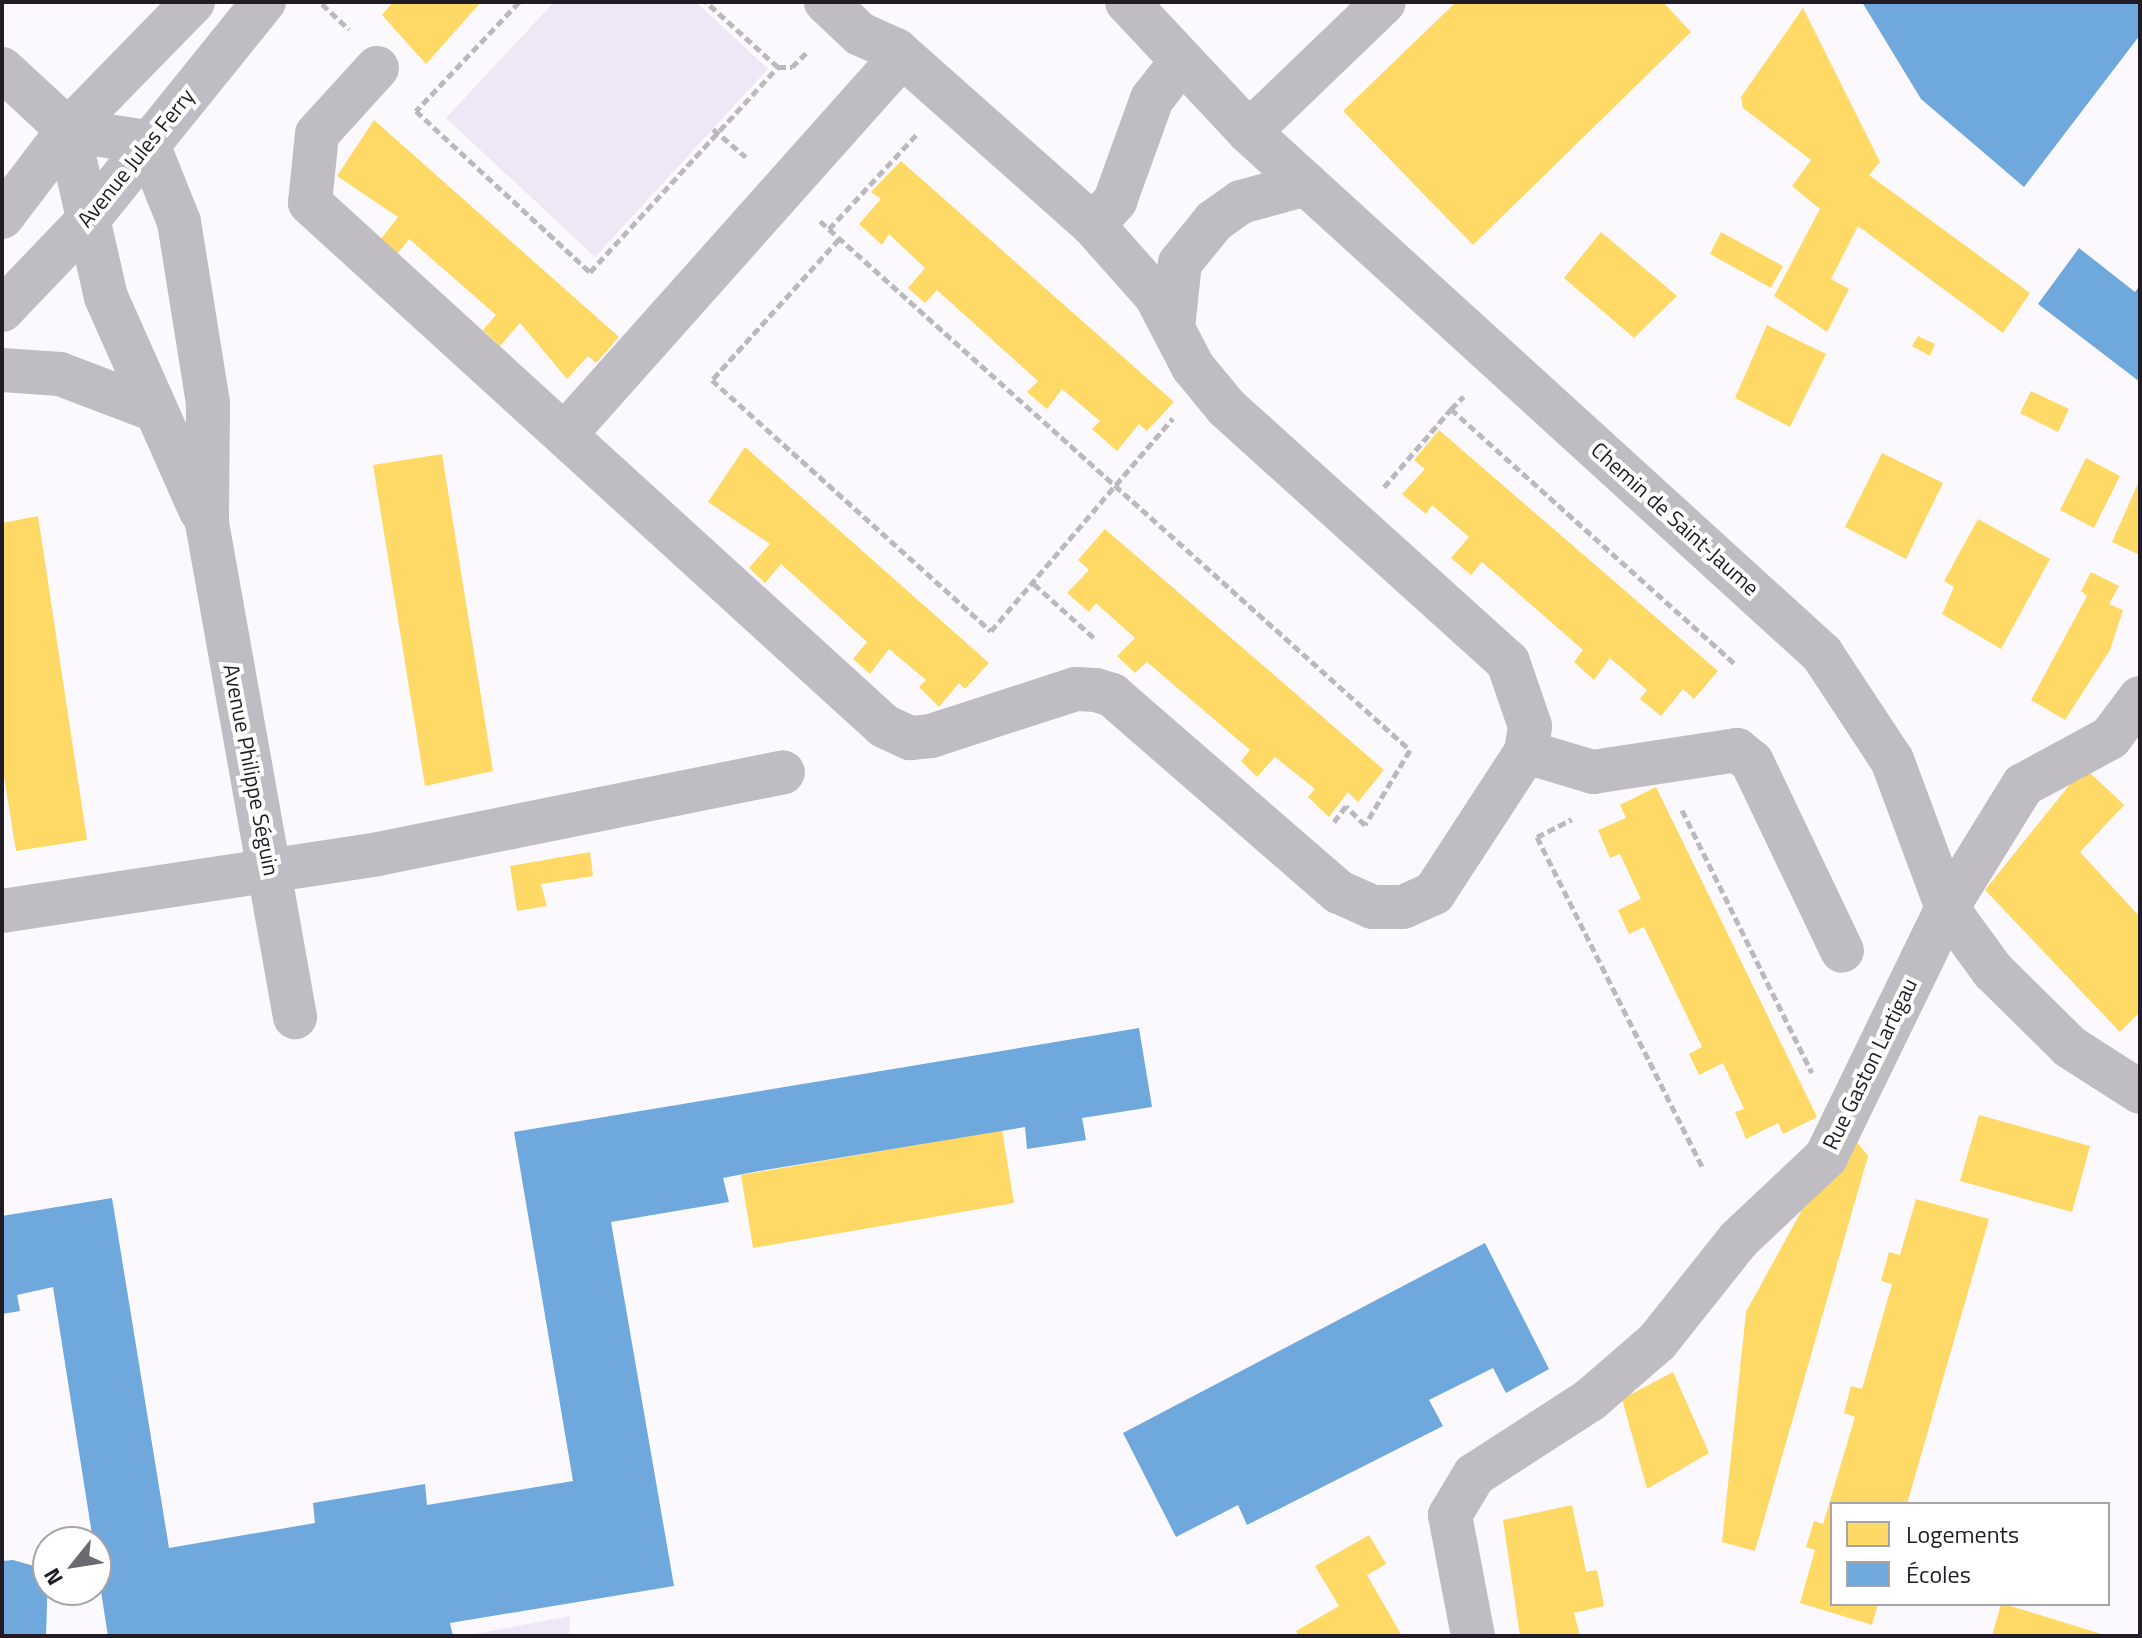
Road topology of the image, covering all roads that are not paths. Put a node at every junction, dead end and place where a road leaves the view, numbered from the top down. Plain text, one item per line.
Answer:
1 (193, 2) edge
2 (264, 2) edge
3 (826, 2) edge
4 (1127, 2) edge
5 (1384, 2) edge
6 (902, 56) junction
7 (1180, 63) junction
8 (377, 68) dead end
9 (2, 69) edge
10 (68, 130) junction
11 (1249, 132) junction
12 (147, 142) junction
13 (1307, 184) junction
14 (2, 217) edge
15 (87, 221) junction
16 (1093, 225) junction
17 (2, 310) edge
18 (1173, 328) junction
19 (2, 370) edge
20 (155, 410) junction
21 (565, 434) junction
22 (207, 523) junction
23 (2140, 698) edge
24 (1526, 752) junction
25 (783, 772) dead end
26 (268, 867) junction
27 (1947, 908) junction
28 (2, 911) edge
29 (1842, 951) dead end
30 (295, 1017) dead end
31 (2140, 1092) edge
32 (1473, 1636) edge

1 - 10 street
2 - 12 street, Avenue Jules Ferry
3 - 6 street
4 - 7 street, Chemin de Saint-Jaume
5 - 11 street
6 - 16 street
6 - 21 street
7 - 11 street, Chemin de Saint-Jaume
7 - 16 street
8 - 21 street
9 - 10 street
10 - 12 street
10 - 14 street
10 - 15 street, Avenue Philippe Séguin
11 - 13 street, Chemin de Saint-Jaume
12 - 15 street, Avenue Jules Ferry
12 - 22 street, Avenue Philippe Séguin
13 - 18 street
13 - 27 street, Chemin de Saint-Jaume
15 - 17 street, Avenue Jules Ferry
15 - 20 street, Avenue Philippe Séguin
16 - 18 street
18 - 24 street
19 - 20 street
20 - 22 street, Avenue Philippe Séguin
21 - 24 street
22 - 26 street, Avenue Philippe Séguin
23 - 27 street, Rue Gaston Lartigau
24 - 29 street
25 - 26 street
26 - 28 street
26 - 30 street, Avenue Philippe Séguin
27 - 31 street, Chemin de Saint-Jaume
27 - 32 street, Rue Gaston Lartigau

